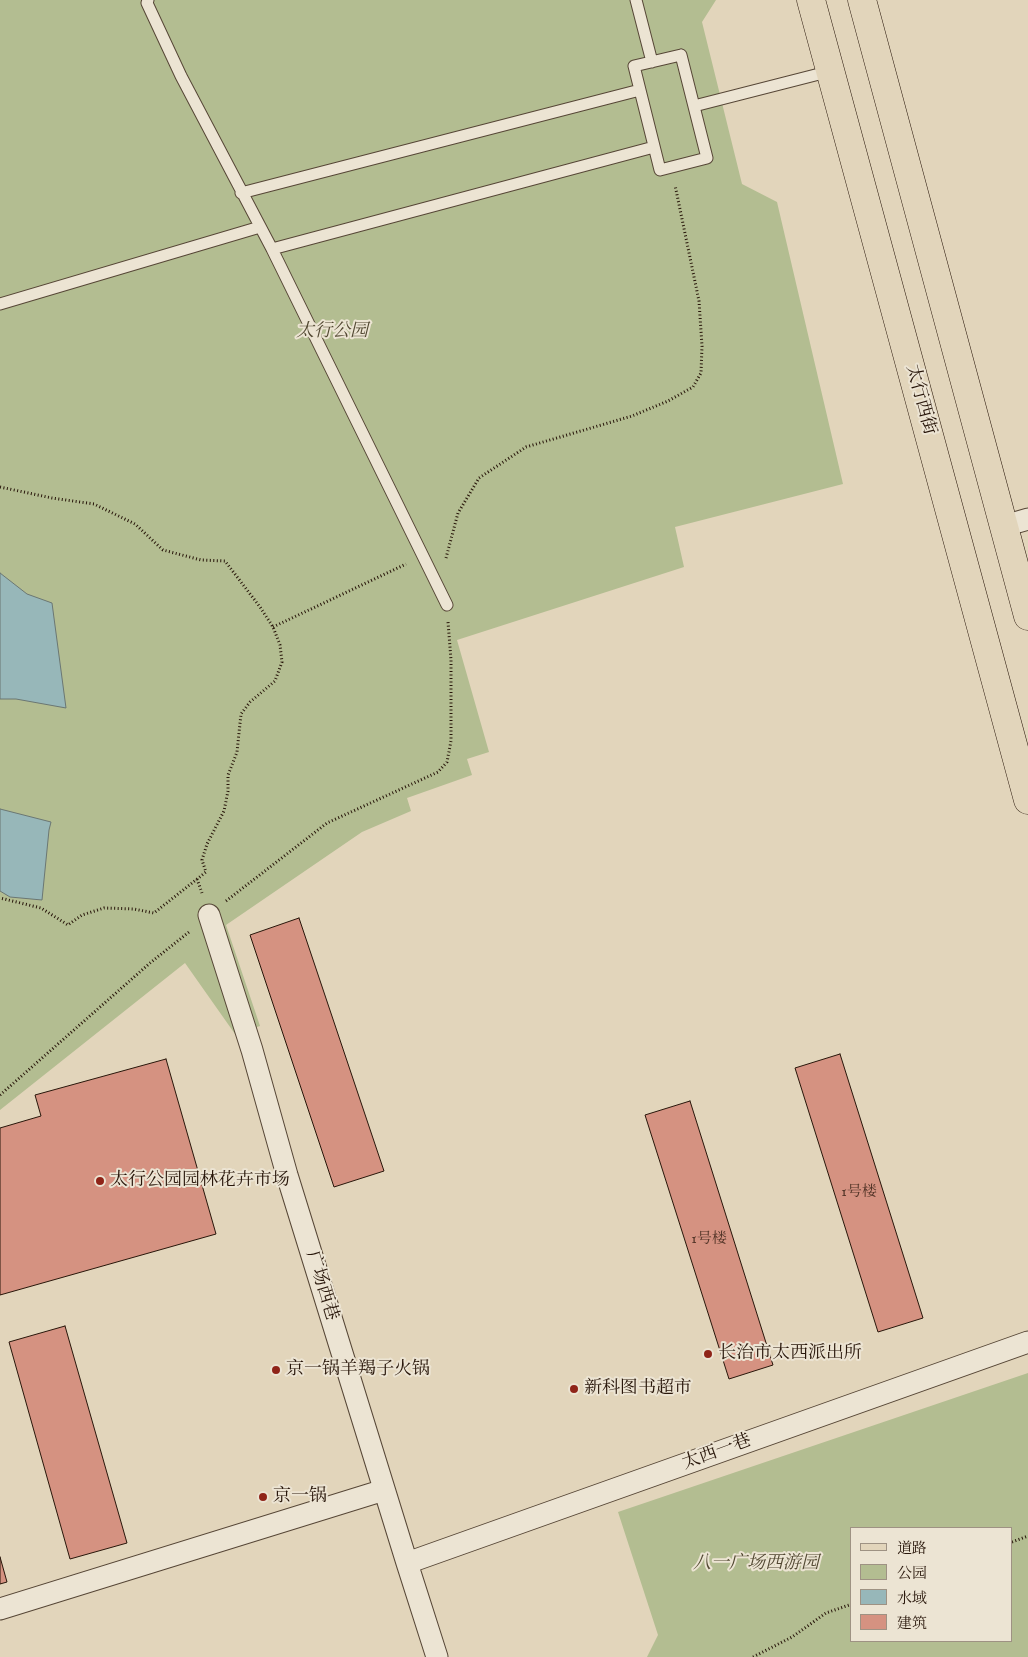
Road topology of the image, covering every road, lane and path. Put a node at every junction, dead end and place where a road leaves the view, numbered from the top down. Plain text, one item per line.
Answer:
1 (148, 0) edge
2 (636, 0) edge
3 (811, 0) edge
4 (862, 0) edge
5 (652, 62) junction
6 (831, 71) junction
7 (640, 90) junction
8 (694, 106) junction
9 (654, 147) junction
10 (671, 167) junction
11 (241, 193) junction
12 (260, 227) junction
13 (272, 249) junction
14 (0, 304) edge
15 (0, 487) edge
16 (1016, 522) edge
17 (422, 556) junction
18 (446, 605) junction
19 (1028, 616) edge
20 (273, 627) junction
21 (1028, 800) edge
22 (0, 898) edge
23 (209, 915) junction
24 (0, 1095) edge
25 (1028, 1342) edge
26 (384, 1490) junction
27 (1028, 1536) edge
28 (1013, 1542) edge
29 (407, 1563) junction
30 (850, 1605) edge
31 (0, 1609) edge
32 (437, 1657) edge
33 (753, 1657) edge

1 - 11 lane
2 - 5 lane
3 - 6 main road, 太行西街
4 - 16 main road
5 - 7 lane
5 - 8 lane
6 - 8 lane
6 - 21 main road, 太行西街
7 - 9 lane
7 - 11 lane
8 - 10 lane
9 - 10 lane
9 - 13 lane
10 - 18 path
11 - 12 lane
12 - 13 lane
12 - 14 lane
13 - 17 lane
15 - 20 path
16 - 19 main road
17 - 18 lane
17 - 20 path
18 - 23 path
20 - 22 path
23 - 24 path
23 - 26 street, 广场西巷
25 - 29 street, 太西一巷
26 - 29 street, 广场西巷
26 - 31 street
27 - 28 path
29 - 32 street, 广场西巷
30 - 33 path

